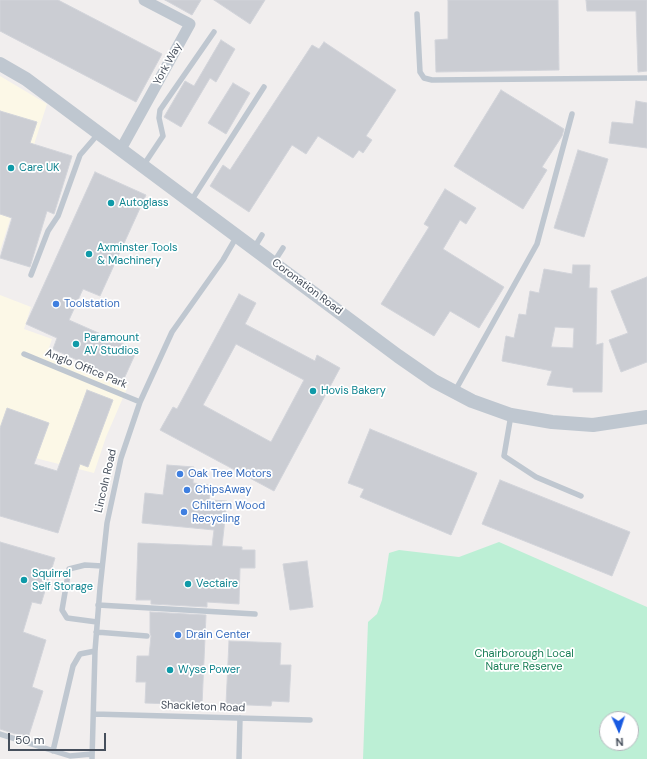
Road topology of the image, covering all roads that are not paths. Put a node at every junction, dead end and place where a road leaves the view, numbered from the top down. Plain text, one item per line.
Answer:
1 (144, 0) edge
2 (417, 14) dead end
3 (214, 32) dead end
4 (0, 64) edge
5 (647, 78) edge
6 (264, 87) dead end
7 (572, 114) dead end
8 (99, 133) junction
9 (121, 149) junction
10 (143, 166) junction
11 (190, 201) junction
12 (262, 235) dead end
13 (238, 236) junction
14 (254, 248) junction
15 (283, 248) dead end
16 (274, 262) junction
17 (31, 276) dead end
18 (24, 354) dead end
19 (454, 392) junction
20 (140, 402) junction
21 (511, 415) junction
22 (647, 417) edge
23 (581, 496) dead end
24 (102, 566) junction
25 (98, 605) junction
26 (255, 614) dead end
27 (97, 622) junction
28 (96, 632) junction
29 (146, 636) dead end
30 (95, 651) junction
31 (94, 714) junction
32 (240, 718) junction
33 (310, 720) dead end
34 (0, 734) edge
35 (53, 751) junction
36 (92, 756) edge
37 (239, 759) edge

1 - 9 street, York Way
2 - 5 lane
3 - 10 lane
4 - 8 street, Coronation Road
6 - 11 lane
7 - 19 lane
8 - 9 street, Coronation Road
8 - 17 lane
9 - 10 street, Coronation Road
10 - 11 street, Coronation Road
11 - 13 street, Coronation Road
12 - 14 lane
13 - 14 street, Coronation Road
13 - 20 lane, Lincoln Road
14 - 16 street, Coronation Road
15 - 16 lane
16 - 19 street, Coronation Road
18 - 20 lane, Anglo Office Park
19 - 21 street, Coronation Road
20 - 24 lane, Lincoln Road
21 - 22 street, Coronation Road
21 - 23 lane
24 - 25 lane, Lincoln Road
24 - 27 lane
25 - 26 lane
25 - 27 lane, Lincoln Road
27 - 28 lane, Lincoln Road
28 - 29 lane
28 - 30 lane, Lincoln Road
30 - 31 lane, Lincoln Road
30 - 35 lane
31 - 32 lane, Shackleton Road
31 - 36 lane, Lincoln Road
32 - 33 lane, Shackleton Road
32 - 37 lane
34 - 35 lane
35 - 36 lane

